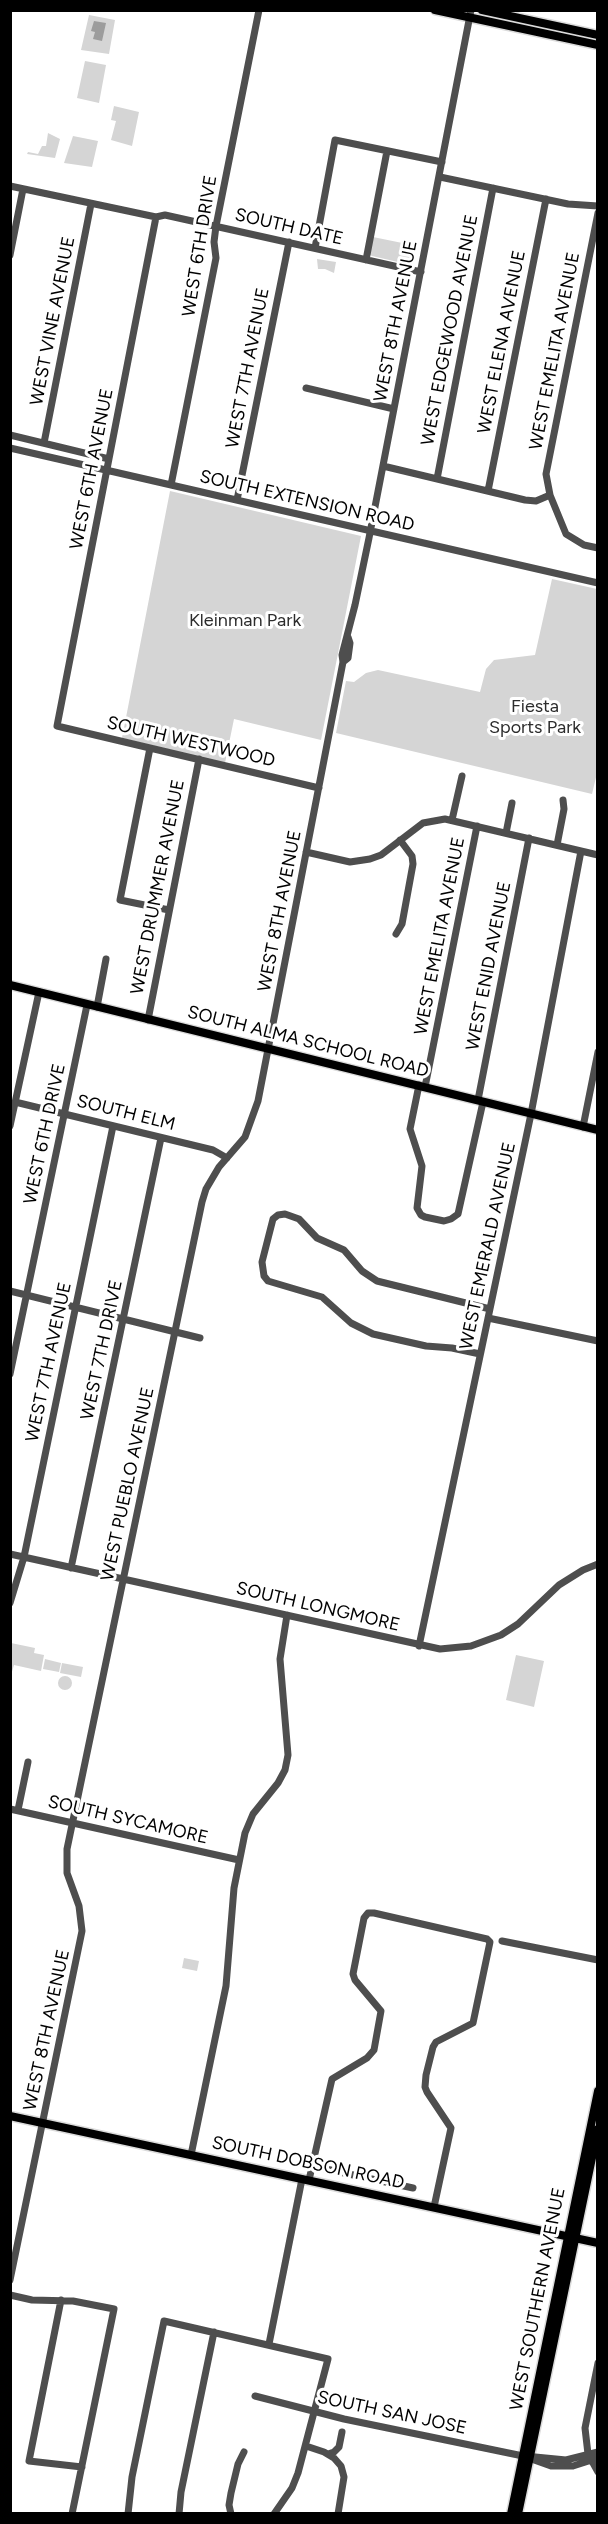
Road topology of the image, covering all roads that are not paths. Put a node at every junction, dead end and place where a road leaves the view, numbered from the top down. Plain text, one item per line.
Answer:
1 (259, 10) edge
2 (435, 10) edge
3 (482, 10) edge
4 (470, 14) edge
5 (597, 35) edge
6 (597, 45) edge
7 (387, 151) junction
8 (442, 162) junction
9 (440, 177) junction
10 (10, 186) edge
11 (493, 188) junction
12 (23, 189) junction
13 (546, 200) junction
14 (91, 204) junction
15 (597, 206) edge
16 (597, 213) edge
17 (156, 217) junction
18 (216, 226) junction
19 (289, 242) junction
20 (315, 248) junction
21 (10, 255) edge
22 (366, 260) junction
23 (421, 272) junction
24 (306, 388) dead end
25 (394, 409) junction
26 (10, 435) edge
27 (44, 443) junction
28 (10, 448) edge
29 (109, 459) junction
30 (383, 466) junction
31 (107, 470) junction
32 (437, 479) junction
33 (171, 485) junction
34 (488, 491) junction
35 (550, 495) junction
36 (237, 500) junction
37 (370, 530) junction
38 (597, 548) edge
39 (597, 583) edge
40 (57, 726) joint
41 (150, 748) junction
42 (199, 759) junction
43 (462, 776) dead end
44 (319, 788) junction
45 (563, 800) dead end
46 (512, 803) dead end
47 (452, 820) junction
48 (477, 826) junction
49 (506, 833) junction
50 (529, 838) junction
51 (400, 840) junction
52 (557, 845) junction
53 (581, 851) junction
54 (306, 852) junction
55 (597, 855) edge
56 (169, 910) junction
57 (396, 934) dead end
58 (106, 959) dead end
59 (10, 985) edge
60 (39, 992) junction
61 (87, 1005) junction
62 (97, 1007) junction
63 (148, 1020) junction
64 (268, 1049) junction
65 (597, 1052) edge
66 (422, 1086) junction
67 (480, 1101) junction
68 (15, 1102) junction
69 (64, 1114) junction
70 (531, 1114) junction
71 (10, 1126) edge
72 (113, 1126) junction
73 (583, 1127) junction
74 (597, 1130) edge
75 (162, 1138) junction
76 (227, 1158) junction
77 (432, 1218) joint
78 (10, 1291) edge
79 (27, 1295) junction
80 (76, 1307) junction
81 (490, 1309) junction
82 (488, 1318) junction
83 (124, 1319) junction
84 (175, 1332) junction
85 (200, 1338) dead end
86 (597, 1341) edge
87 (480, 1354) junction
88 (10, 1374) edge
89 (10, 1554) edge
90 (24, 1557) junction
91 (597, 1564) edge
92 (71, 1568) junction
93 (123, 1580) junction
94 (10, 1603) edge
95 (286, 1616) junction
96 (419, 1646) junction
97 (28, 1762) dead end
98 (14, 1809) edge
99 (73, 1822) junction
100 (239, 1860) junction
101 (502, 1941) dead end
102 (597, 1960) edge
103 (597, 2091) edge
104 (593, 2110) junction
105 (10, 2116) edge
106 (43, 2123) junction
107 (597, 2129) edge
108 (594, 2150) junction
109 (191, 2155) junction
110 (312, 2166) junction
111 (306, 2179) junction
112 (413, 2188) dead end
113 (434, 2207) junction
114 (571, 2237) junction
115 (597, 2243) edge
116 (10, 2280) edge
117 (10, 2295) edge
118 (61, 2300) junction
119 (550, 2323) junction
120 (214, 2332) junction
121 (269, 2344) junction
122 (551, 2358) junction
123 (597, 2363) edge
124 (542, 2383) junction
125 (255, 2396) dead end
126 (315, 2413) junction
127 (342, 2432) dead end
128 (306, 2446) junction
129 (244, 2452) dead end
130 (597, 2452) edge
131 (328, 2454) junction
132 (528, 2457) junction
133 (592, 2458) edge
134 (82, 2467) junction
135 (597, 2472) edge
136 (275, 2513) edge
137 (72, 2514) edge
138 (128, 2514) edge
139 (179, 2514) edge
140 (231, 2514) edge
141 (339, 2514) edge
142 (511, 2514) edge
143 (518, 2514) edge

1 - 18 street, WEST 6TH DRIVE
2 - 4 main road
3 - 5 main road
4 - 6 main road
4 - 8 street, WEST 8TH AVENUE
7 - 8 street
7 - 20 street
7 - 22 street
8 - 9 street, WEST 8TH AVENUE
9 - 11 street
9 - 23 street, WEST 8TH AVENUE
10 - 12 street, SOUTH DATE
11 - 13 street
11 - 32 street, WEST EDGEWOOD AVENUE
12 - 14 street, SOUTH DATE
12 - 21 street
13 - 15 street
13 - 34 street, WEST ELENA AVENUE
14 - 17 street, SOUTH DATE
14 - 27 street, WEST VINE AVENUE
16 - 35 street, WEST EMELITA AVENUE
17 - 18 street, SOUTH DATE
17 - 29 street, WEST 6TH AVENUE
18 - 19 street, SOUTH DATE
18 - 33 street, WEST 6TH DRIVE
19 - 20 street, SOUTH DATE
19 - 36 street, WEST 7TH AVENUE
20 - 22 street, SOUTH DATE
22 - 23 street, SOUTH DATE
23 - 25 street, WEST 8TH AVENUE
24 - 25 street
25 - 30 street, WEST 8TH AVENUE
26 - 27 street
27 - 29 street
28 - 31 street, SOUTH EXTENSION ROAD
29 - 31 street, WEST 6TH AVENUE
30 - 32 street
30 - 37 street, WEST 8TH AVENUE
31 - 33 street, SOUTH EXTENSION ROAD
31 - 40 street, WEST 6TH AVENUE
32 - 34 street
33 - 36 street, SOUTH EXTENSION ROAD
34 - 35 street
35 - 38 street, WEST EMELITA AVENUE
36 - 37 street, SOUTH EXTENSION ROAD
37 - 39 street, SOUTH EXTENSION ROAD
37 - 44 street, WEST 8TH AVENUE
40 - 41 street, SOUTH WESTWOOD
41 - 42 street, SOUTH WESTWOOD
41 - 56 street
42 - 44 street, SOUTH WESTWOOD
42 - 56 street, WEST DRUMMER AVENUE
43 - 47 street
44 - 54 street, WEST 8TH AVENUE
45 - 52 street
46 - 49 street
47 - 48 street
47 - 51 street
48 - 49 street
48 - 66 street, WEST EMELITA AVENUE
49 - 50 street
50 - 52 street
50 - 67 street, WEST ENID AVENUE
51 - 54 street
51 - 57 street
52 - 53 street
53 - 55 street
53 - 70 street, WEST EMERALD AVENUE
54 - 64 street, WEST 8TH AVENUE
56 - 63 street, WEST DRUMMER AVENUE
58 - 62 street
59 - 60 main road, SOUTH ALMA SCHOOL ROAD
60 - 61 main road, SOUTH ALMA SCHOOL ROAD
60 - 68 street
61 - 62 main road, SOUTH ALMA SCHOOL ROAD
61 - 69 street, WEST 6TH DRIVE
62 - 63 main road, SOUTH ALMA SCHOOL ROAD
63 - 64 main road, SOUTH ALMA SCHOOL ROAD
64 - 66 main road, SOUTH ALMA SCHOOL ROAD
64 - 76 street, WEST 8TH AVENUE
65 - 73 street
66 - 67 main road, SOUTH ALMA SCHOOL ROAD
66 - 77 street, WEST EMELITA AVENUE
67 - 70 main road, SOUTH ALMA SCHOOL ROAD
67 - 77 street, WEST ENID AVENUE
68 - 69 street, SOUTH ELM
68 - 71 street
69 - 72 street, SOUTH ELM
69 - 79 street, WEST 6TH DRIVE
70 - 73 main road, SOUTH ALMA SCHOOL ROAD
70 - 81 street, WEST EMERALD AVENUE
72 - 75 street, SOUTH ELM
72 - 80 street, WEST 7TH AVENUE
73 - 74 main road, SOUTH ALMA SCHOOL ROAD
75 - 76 street, SOUTH ELM
75 - 83 street, WEST 7TH DRIVE
76 - 84 street, WEST PUEBLO AVENUE
78 - 79 street
79 - 80 street
79 - 88 street, WEST 6TH DRIVE
80 - 83 street
80 - 90 street, WEST 7TH AVENUE
81 - 82 street, WEST EMERALD AVENUE
81 - 87 street
82 - 86 street
82 - 87 street, WEST EMERALD AVENUE
83 - 84 street
83 - 92 street, WEST 7TH DRIVE
84 - 85 street
84 - 93 street, WEST PUEBLO AVENUE
87 - 96 street, WEST EMERALD AVENUE
89 - 90 street, SOUTH LONGMORE
90 - 92 street, SOUTH LONGMORE
90 - 94 street, WEST 7TH AVENUE
91 - 96 street, SOUTH LONGMORE
92 - 93 street, SOUTH LONGMORE
93 - 95 street, SOUTH LONGMORE
93 - 99 street, WEST PUEBLO AVENUE
95 - 96 street, SOUTH LONGMORE
95 - 100 street
97 - 98 street
98 - 99 street, SOUTH SYCAMORE
99 - 100 street, SOUTH SYCAMORE
99 - 106 street, WEST 8TH AVENUE
100 - 109 street
101 - 102 street
103 - 104 main road, WEST SOUTHERN AVENUE
104 - 108 main road
104 - 114 main road, WEST SOUTHERN AVENUE
105 - 106 main road, SOUTH DOBSON ROAD
106 - 109 main road, SOUTH DOBSON ROAD
106 - 116 street, WEST 8TH AVENUE
107 - 108 main road, WEST SOUTHERN AVENUE
108 - 114 main road, WEST SOUTHERN AVENUE
109 - 111 main road, SOUTH DOBSON ROAD
110 - 111 street
110 - 112 street
110 - 113 street
111 - 113 main road, SOUTH DOBSON ROAD
111 - 121 street
113 - 114 main road, SOUTH DOBSON ROAD
114 - 115 main road, SOUTH DOBSON ROAD
114 - 119 main road, WEST SOUTHERN AVENUE
114 - 122 main road, WEST SOUTHERN AVENUE
117 - 118 street
118 - 134 street
118 - 134 street
119 - 122 main road
119 - 124 main road, WEST SOUTHERN AVENUE
120 - 121 street
120 - 138 street
120 - 139 street
121 - 126 street
122 - 124 main road, WEST SOUTHERN AVENUE
123 - 133 street
124 - 132 main road, WEST SOUTHERN AVENUE
125 - 126 street, SOUTH SAN JOSE
126 - 128 street
126 - 132 street, SOUTH SAN JOSE
127 - 131 street
128 - 131 street
128 - 136 street
129 - 140 street
130 - 133 street, SOUTH SAN JOSE
131 - 141 street
132 - 133 street, SOUTH SAN JOSE
132 - 142 main road, WEST SOUTHERN AVENUE
132 - 143 main road, WEST SOUTHERN AVENUE
133 - 135 street
134 - 137 street

